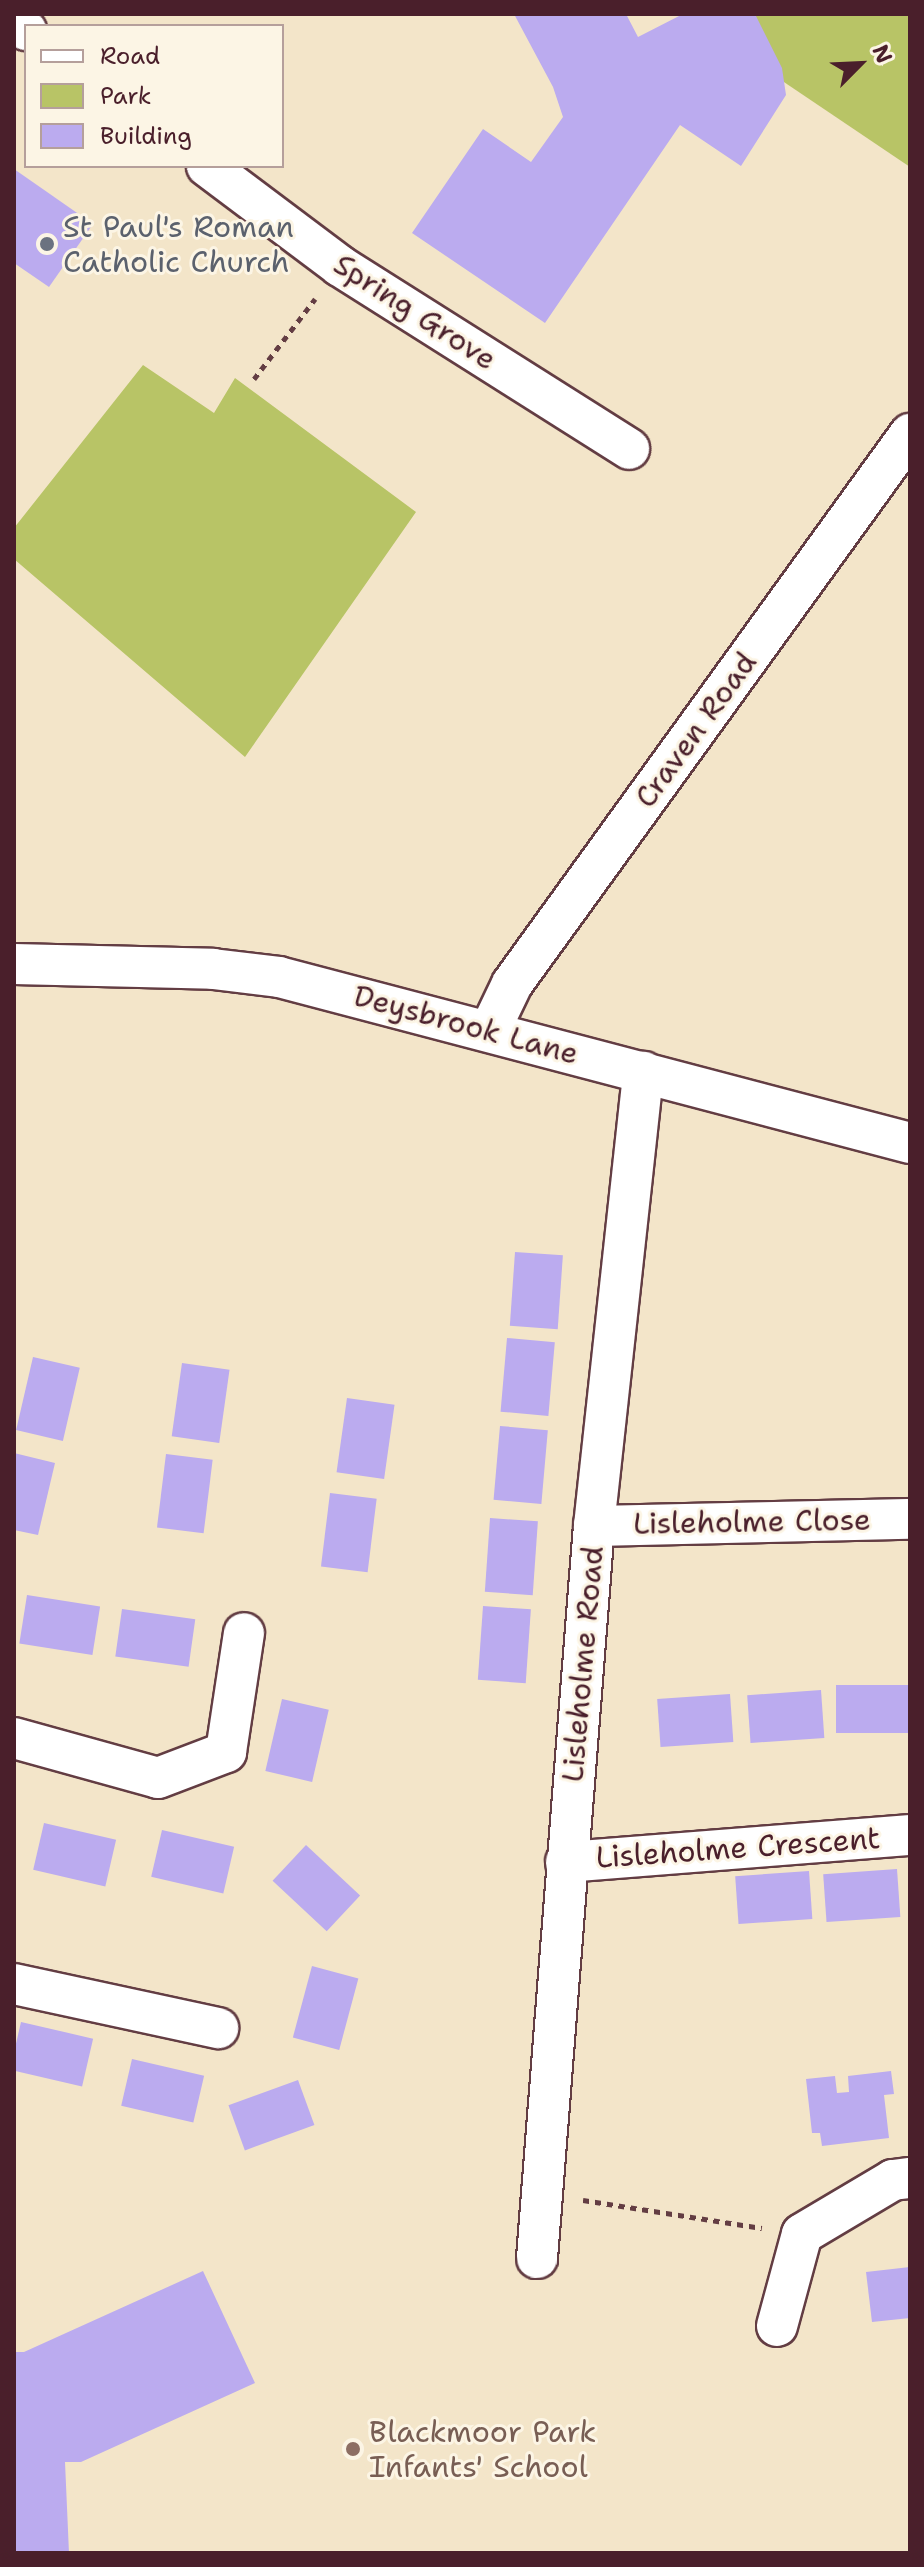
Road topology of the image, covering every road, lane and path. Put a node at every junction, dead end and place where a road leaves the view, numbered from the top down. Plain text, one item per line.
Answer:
1 (210, 168) edge
2 (340, 266) junction
3 (254, 379) dead end
4 (910, 434) edge
5 (629, 449) dead end
6 (14, 964) edge
7 (490, 1030) junction
8 (643, 1072) junction
9 (910, 1143) edge
10 (910, 1519) edge
11 (594, 1526) junction
12 (244, 1633) dead end
13 (14, 1738) edge
14 (910, 1835) edge
15 (566, 1862) junction
16 (14, 1984) edge
17 (218, 2028) dead end
18 (910, 2178) edge
19 (542, 2194) junction
20 (802, 2234) junction
21 (537, 2258) dead end
22 (777, 2326) dead end

1 - 2 street, Spring Grove
2 - 3 path
2 - 5 street, Spring Grove
4 - 7 street, Craven Road
6 - 7 street, Deysbrook Lane
7 - 8 street, Deysbrook Lane
8 - 9 street, Deysbrook Lane
8 - 11 street, Lisleholme Road
10 - 11 street, Lisleholme Close
11 - 15 street, Lisleholme Road
12 - 13 street
14 - 15 street, Lisleholme Crescent
15 - 19 street, Lisleholme Road
16 - 17 street
18 - 20 street
19 - 20 path
19 - 21 street, Lisleholme Road
20 - 22 street

